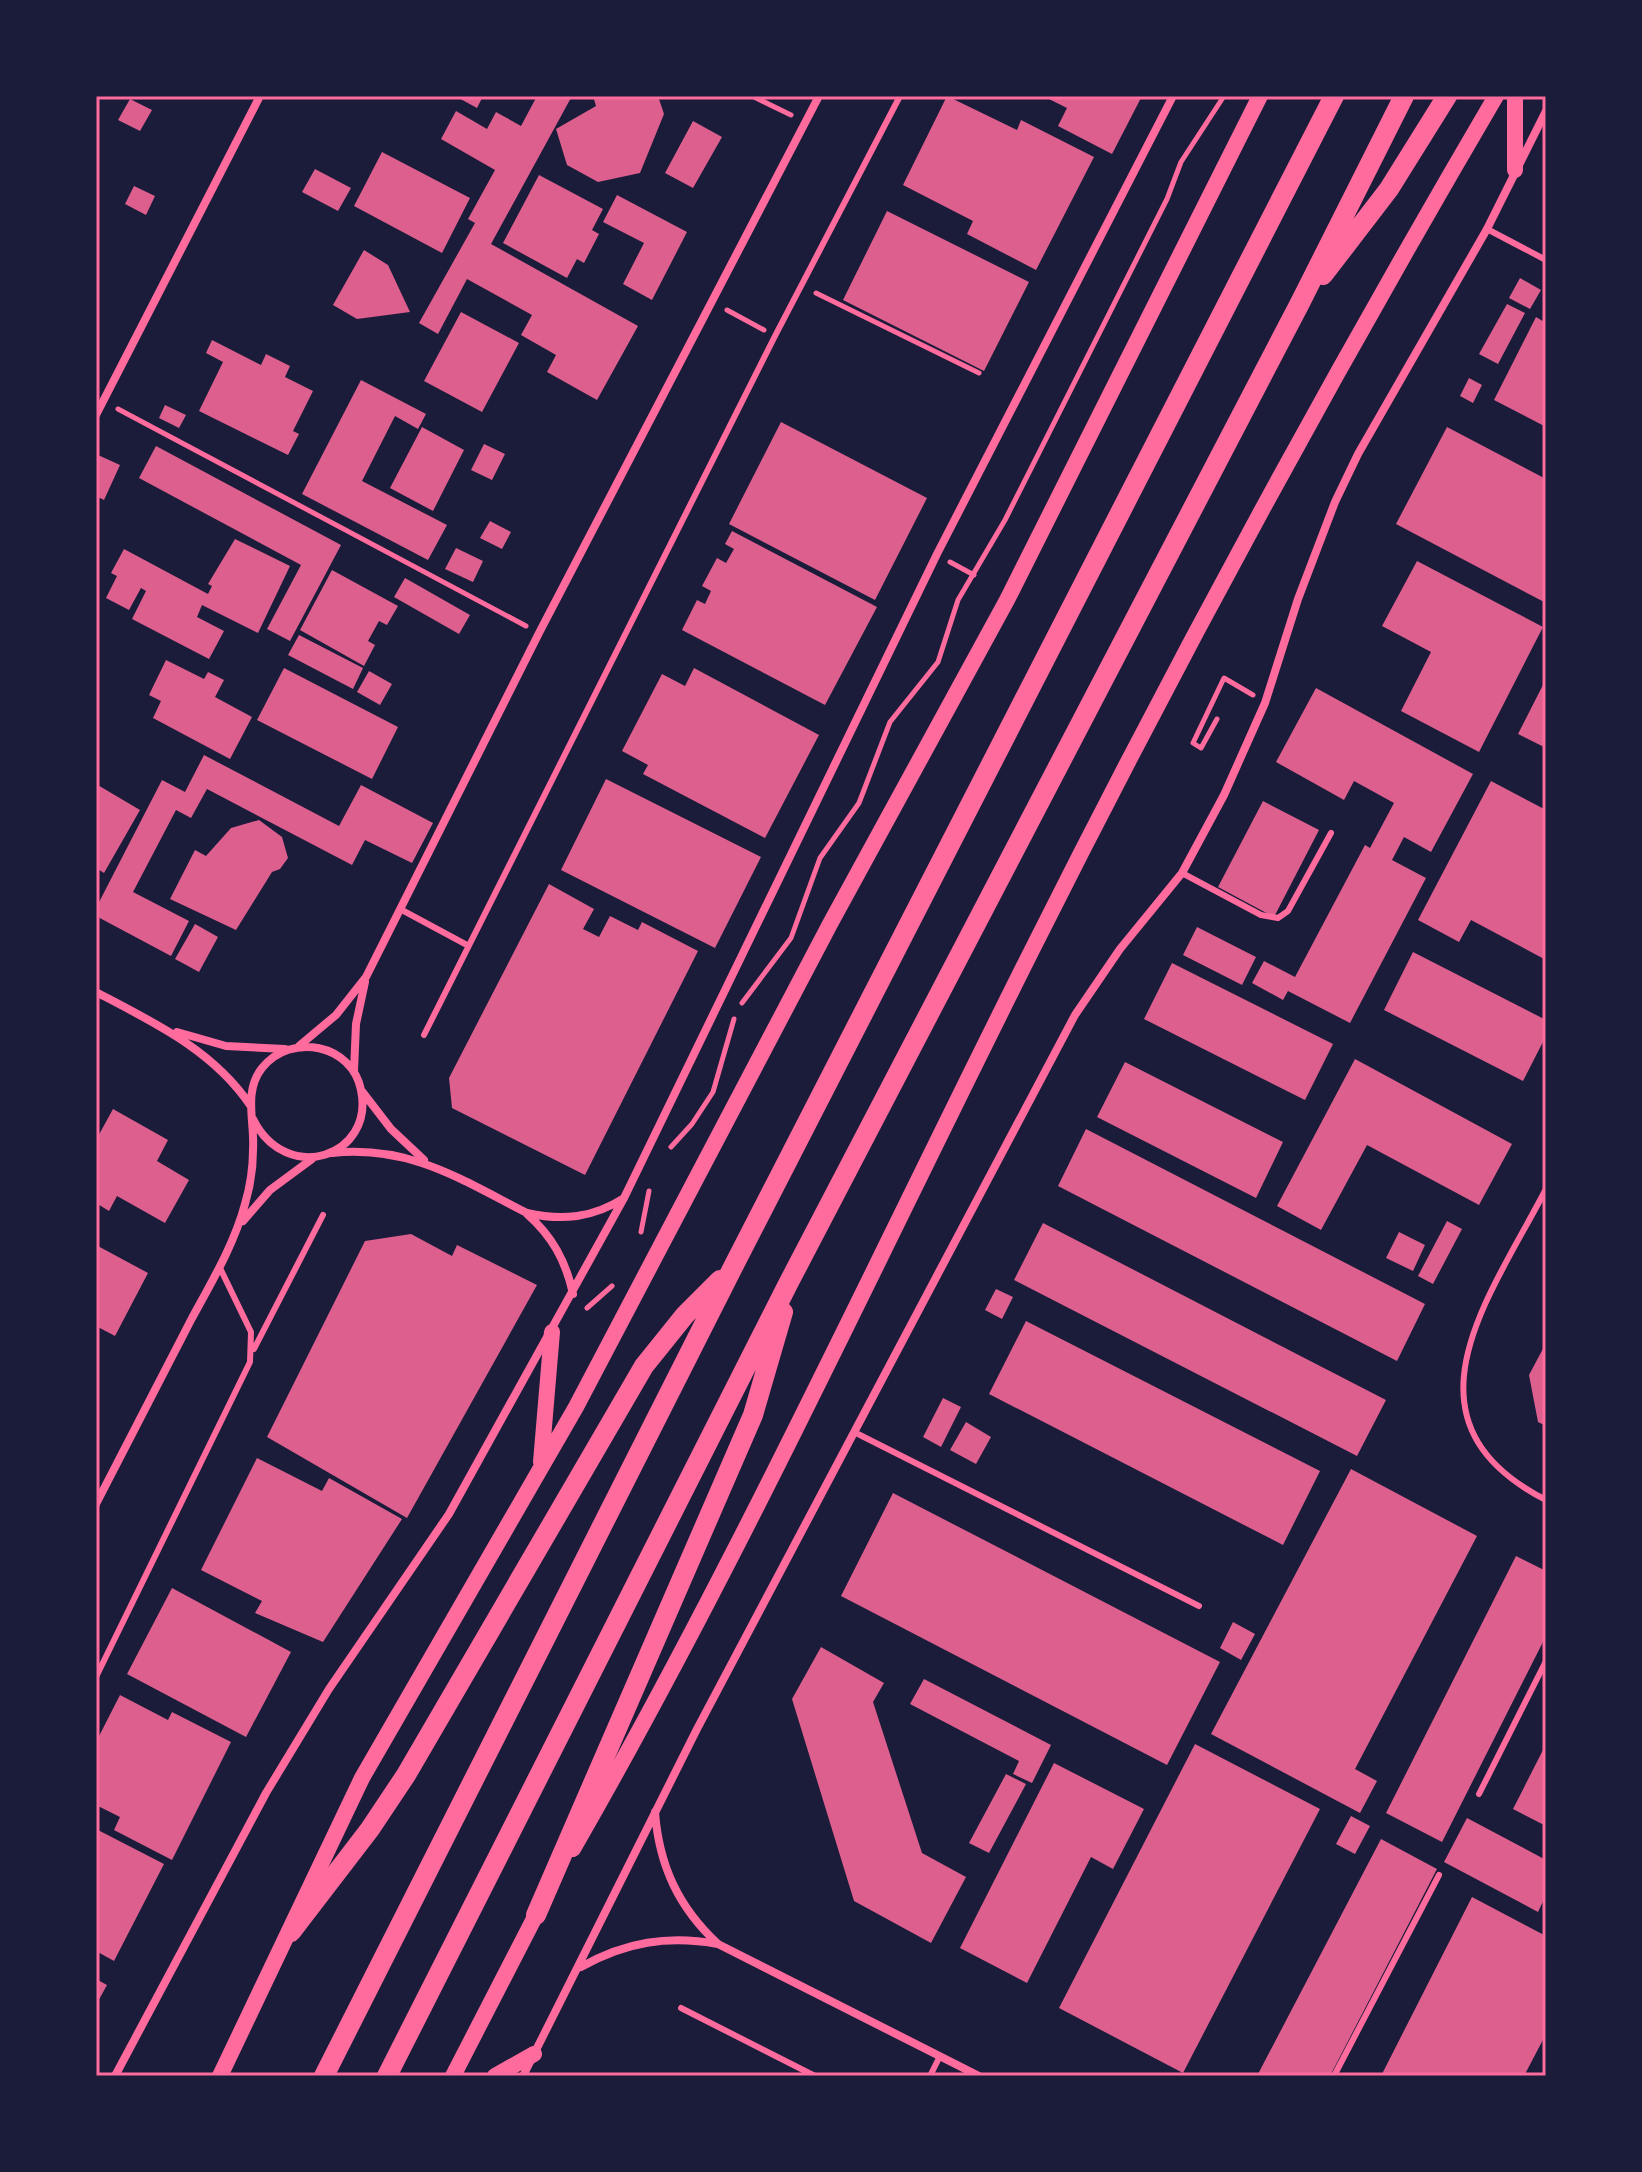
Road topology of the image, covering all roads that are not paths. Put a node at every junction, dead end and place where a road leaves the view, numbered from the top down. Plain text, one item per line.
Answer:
1 (260, 96) edge
2 (819, 96) edge
3 (900, 96) edge
4 (1173, 96) edge
5 (1260, 96) edge
6 (1404, 96) edge
7 (1447, 96) edge
8 (1496, 96) edge
9 (1515, 96) edge
10 (1330, 100) edge
11 (1546, 111) edge
12 (1515, 170) junction
13 (1487, 229) junction
14 (1546, 260) edge
15 (1300, 303) junction
16 (96, 415) edge
17 (1331, 833) dead end
18 (1182, 873) junction
19 (400, 909) junction
20 (467, 945) junction
21 (366, 977) junction
22 (96, 992) edge
23 (169, 1030) junction
24 (424, 1035) dead end
25 (294, 1047) junction
26 (354, 1073) junction
27 (361, 1090) junction
28 (250, 1105) junction
29 (253, 1119) junction
30 (332, 1153) junction
31 (314, 1158) junction
32 (428, 1163) junction
33 (1546, 1189) edge
34 (624, 1198) junction
35 (527, 1213) junction
36 (323, 1215) dead end
37 (235, 1232) junction
38 (219, 1267) junction
39 (732, 1269) junction
40 (788, 1284) junction
41 (573, 1295) junction
42 (552, 1332) junction
43 (253, 1352) junction
44 (854, 1432) junction
45 (540, 1469) junction
46 (1546, 1500) edge
47 (96, 1504) edge
48 (1199, 1606) dead end
49 (1546, 1661) edge
50 (96, 1677) edge
51 (1479, 1794) dead end
52 (655, 1812) junction
53 (1439, 1875) dead end
54 (536, 1915) junction
55 (291, 1932) junction
56 (718, 1944) junction
57 (579, 1969) junction
58 (681, 2008) dead end
59 (534, 2054) junction
60 (940, 2056) junction
61 (115, 2076) edge
62 (220, 2076) edge
63 (324, 2076) edge
64 (387, 2076) edge
65 (453, 2076) edge
66 (495, 2076) edge
67 (523, 2076) edge
68 (815, 2076) edge
69 (930, 2076) edge
70 (979, 2076) edge
71 (1334, 2076) edge

1 - 16 street
2 - 19 street
3 - 20 lane
4 - 34 street
5 - 45 main road
6 - 15 main road
7 - 15 main road
8 - 54 main road
9 - 12 main road
10 - 39 main road
11 - 12 street
12 - 13 street
13 - 14 lane
13 - 18 street
15 - 40 main road
17 - 18 lane
18 - 44 street
19 - 20 lane
19 - 21 street
20 - 24 lane
21 - 25 street
21 - 26 street
22 - 23 street
23 - 25 street
23 - 28 street
25 - 26 street
25 - 28 street
26 - 27 street
27 - 30 street
27 - 32 street
28 - 29 street
29 - 31 street
29 - 37 street
30 - 31 street
30 - 32 street
31 - 37 street
32 - 35 street
33 - 46 lane
34 - 35 street
34 - 41 street
35 - 41 street
36 - 43 lane
37 - 38 street
38 - 43 lane
38 - 47 street
39 - 55 main road
39 - 63 main road
40 - 54 main road
40 - 64 main road
41 - 42 street
42 - 45 main road
42 - 61 street
43 - 50 lane
44 - 48 lane
44 - 52 street
45 - 55 main road
49 - 51 lane
52 - 56 street
52 - 57 street
53 - 71 lane
54 - 65 main road
55 - 62 main road
56 - 57 street
56 - 60 street
57 - 59 street
58 - 68 lane
59 - 66 main road
59 - 67 street
60 - 69 lane
60 - 70 street

